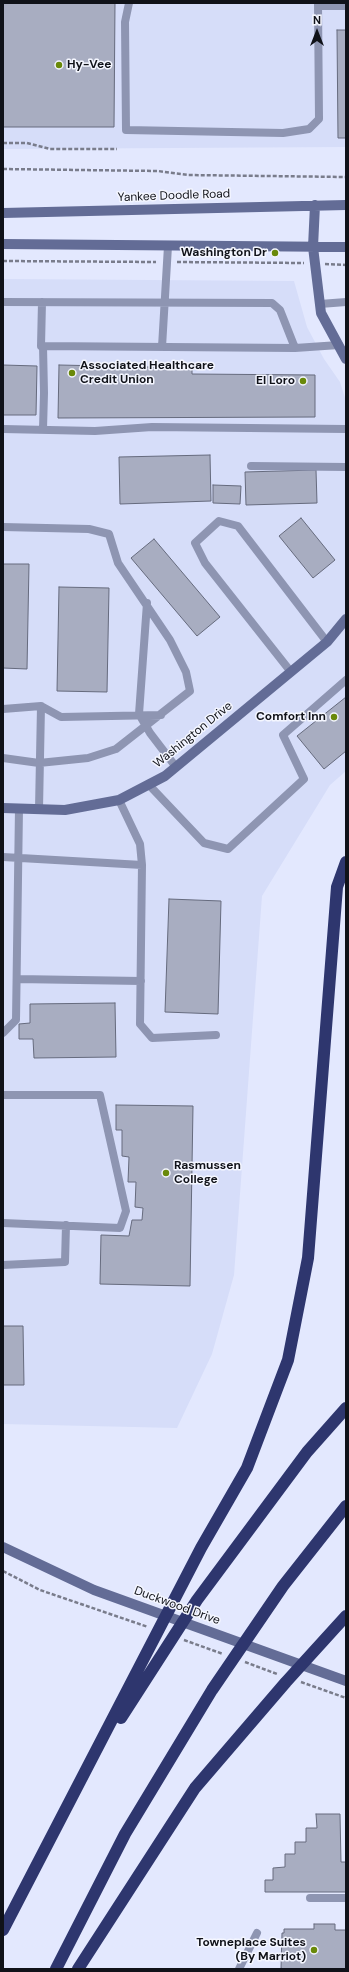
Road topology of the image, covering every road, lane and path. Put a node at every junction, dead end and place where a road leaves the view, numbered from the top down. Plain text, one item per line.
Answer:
1 (129, 3) edge
2 (318, 5) edge
3 (346, 6) edge
4 (3, 143) edge
5 (117, 148) dead end
6 (3, 169) edge
7 (346, 177) edge
8 (346, 204) edge
9 (315, 205) junction
10 (3, 213) edge
11 (3, 244) edge
12 (168, 246) junction
13 (313, 247) junction
14 (346, 247) edge
15 (3, 302) edge
16 (42, 302) junction
17 (346, 302) edge
18 (166, 303) junction
19 (320, 304) junction
20 (339, 345) junction
21 (43, 346) junction
22 (162, 347) junction
23 (295, 348) junction
24 (346, 359) edge
25 (3, 429) edge
26 (43, 429) junction
27 (346, 429) edge
28 (251, 466) dead end
29 (346, 467) edge
30 (3, 527) edge
31 (146, 603) junction
32 (346, 619) edge
33 (328, 642) junction
34 (291, 672) junction
35 (346, 680) edge
36 (41, 706) junction
37 (3, 709) edge
38 (139, 714) junction
39 (161, 715) junction
40 (146, 727) junction
41 (3, 758) edge
42 (40, 763) junction
43 (176, 767) junction
44 (149, 784) junction
45 (119, 800) junction
46 (3, 808) edge
47 (19, 808) junction
48 (38, 809) junction
49 (3, 857) edge
50 (18, 857) junction
51 (346, 862) edge
52 (142, 865) junction
53 (16, 979) junction
54 (141, 981) junction
55 (3, 1033) edge
56 (216, 1035) dead end
57 (3, 1095) edge
58 (3, 1223) edge
59 (66, 1225) junction
60 (3, 1265) edge
61 (346, 1408) edge
62 (346, 1506) edge
63 (3, 1547) edge
64 (3, 1571) edge
65 (346, 1616) edge
66 (121, 1617) dead end
67 (346, 1681) edge
68 (81, 1782) junction
69 (310, 1898) dead end
70 (346, 1898) edge
71 (3, 1930) edge
72 (257, 1933) dead end
73 (56, 1969) edge
74 (78, 1969) edge
75 (239, 1969) edge

1 - 2 lane
2 - 3 lane
4 - 5 path
6 - 7 path
8 - 9 street, Yankee Doodle Road
9 - 10 street, Yankee Doodle Road
9 - 13 street
11 - 12 street
12 - 13 street
12 - 18 lane
13 - 14 street
13 - 19 street
15 - 16 lane
16 - 18 lane
16 - 21 lane
17 - 19 lane
18 - 22 lane
18 - 23 lane
19 - 20 street
20 - 23 lane
20 - 24 street
21 - 22 lane
21 - 26 lane
22 - 23 lane
25 - 26 lane
26 - 27 lane
28 - 29 lane
30 - 31 lane
31 - 38 lane
31 - 39 lane
32 - 33 street, Washington Drive
33 - 34 street, Washington Drive
33 - 34 lane
34 - 43 street, Washington Drive
35 - 44 lane
36 - 37 lane
36 - 38 lane
36 - 42 lane
38 - 39 lane
38 - 40 lane
39 - 40 lane
40 - 42 lane
40 - 43 lane
41 - 42 lane
42 - 48 lane
43 - 44 street, Washington Drive
44 - 45 street, Washington Drive
45 - 48 street, Washington Drive
45 - 52 lane
46 - 47 street, Washington Drive
47 - 48 street, Washington Drive
47 - 50 lane
49 - 50 lane
50 - 52 lane
50 - 53 lane
51 - 68 highway
52 - 54 lane
53 - 54 lane
53 - 55 lane
54 - 56 lane
57 - 59 lane
58 - 59 lane
59 - 60 lane
61 - 68 highway
62 - 73 highway
63 - 67 street, Duckwood Drive
64 - 66 path
65 - 74 highway
68 - 71 highway
69 - 70 lane
72 - 75 lane

